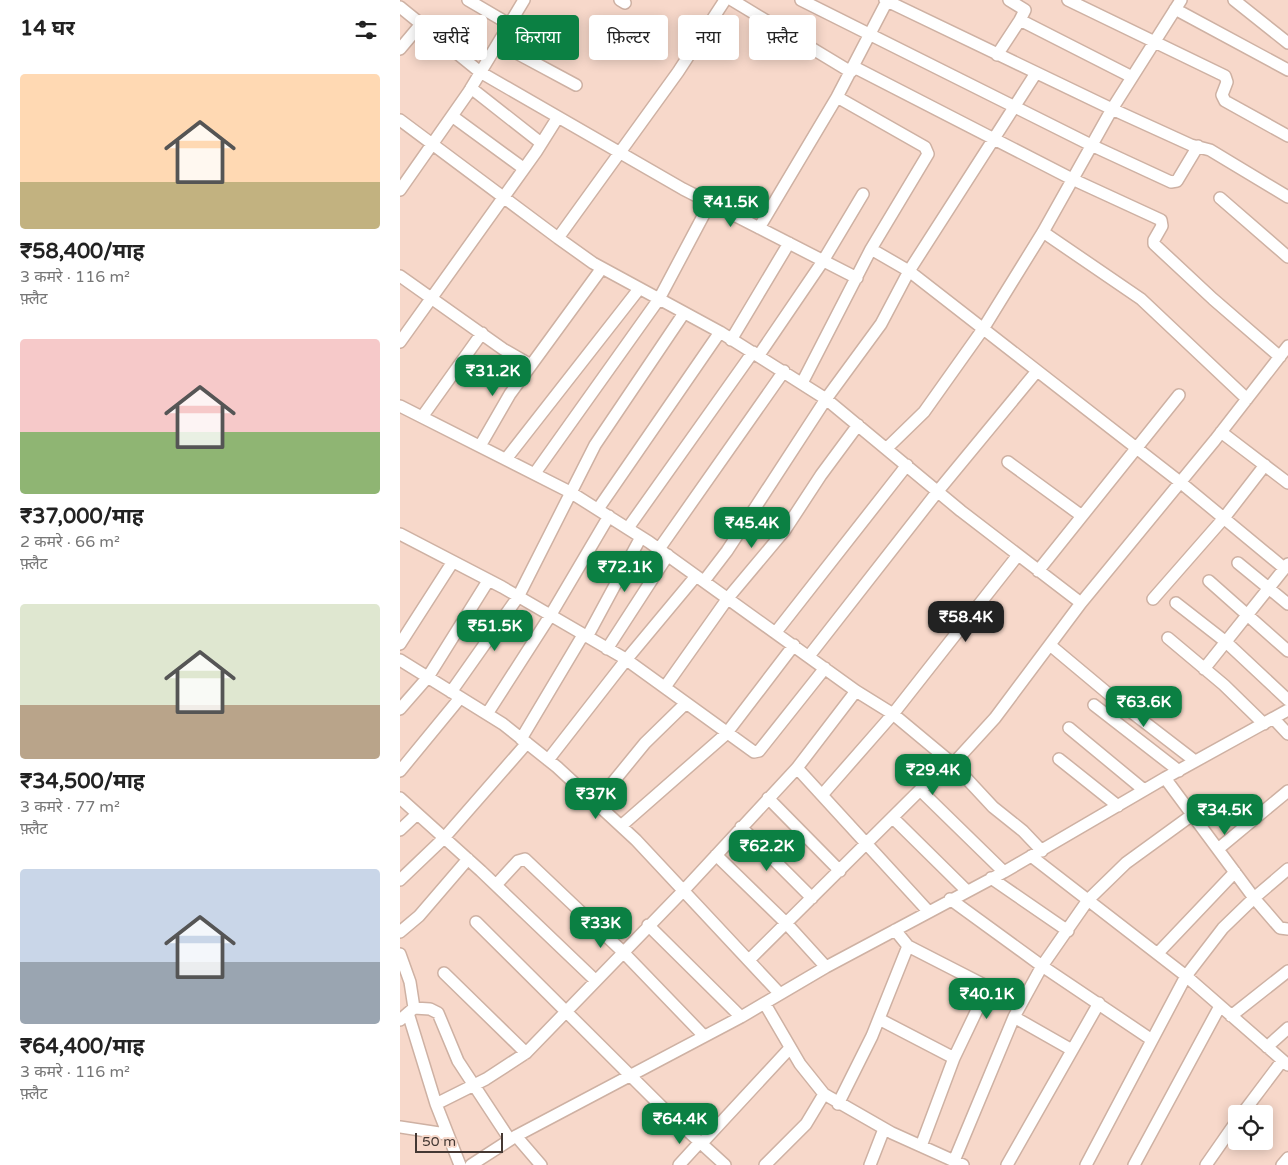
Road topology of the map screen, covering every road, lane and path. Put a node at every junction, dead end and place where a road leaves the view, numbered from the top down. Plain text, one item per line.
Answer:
1 (468, 0) edge
2 (524, 0) edge
3 (725, 0) edge
4 (732, 0) edge
5 (801, 0) edge
6 (1009, 0) edge
7 (1068, 0) edge
8 (1234, 0) edge
9 (886, 1) edge
10 (1178, 4) edge
11 (400, 7) edge
12 (1026, 10) edge
13 (515, 15) edge
14 (497, 17) edge
15 (415, 19) edge
16 (415, 31) edge
17 (871, 35) junction
18 (1154, 42) junction
19 (1288, 44) edge
20 (497, 45) edge
21 (400, 49) edge
22 (997, 55) junction
23 (465, 60) edge
24 (530, 60) edge
25 (852, 69) junction
26 (1288, 70) edge
27 (480, 72) junction
28 (1036, 73) junction
29 (1132, 78) junction
30 (576, 85) dead end
31 (471, 88) junction
32 (837, 96) junction
33 (1014, 106) junction
34 (1112, 109) junction
35 (452, 116) junction
36 (558, 118) junction
37 (400, 120) edge
38 (1288, 136) edge
39 (994, 139) junction
40 (541, 143) junction
41 (432, 145) junction
42 (1091, 145) junction
43 (1198, 146) junction
44 (619, 153) junction
45 (524, 168) junction
46 (1072, 179) junction
47 (400, 190) edge
48 (863, 194) dead end
49 (502, 197) junction
50 (1288, 197) edge
51 (1220, 198) dead end
52 (710, 202) junction
53 (759, 228) junction
54 (1043, 232) junction
55 (558, 238) junction
56 (789, 243) junction
57 (871, 249) junction
58 (1288, 257) edge
59 (823, 261) junction
60 (602, 268) junction
61 (910, 271) junction
62 (400, 276) edge
63 (857, 278) junction
64 (639, 289) junction
65 (432, 297) junction
66 (659, 299) junction
67 (684, 313) junction
68 (982, 329) junction
69 (720, 332) junction
70 (482, 333) junction
71 (731, 340) junction
72 (400, 342) edge
73 (1288, 346) edge
74 (756, 353) junction
75 (1280, 357) junction
76 (531, 365) junction
77 (784, 371) junction
78 (1037, 371) junction
79 (802, 383) junction
80 (1179, 395) dead end
81 (826, 399) junction
82 (1247, 399) junction
83 (400, 406) edge
84 (422, 417) junction
85 (858, 425) junction
86 (1221, 432) junction
87 (480, 446) junction
88 (886, 448) junction
89 (1137, 448) junction
90 (506, 459) junction
91 (1008, 462) dead end
92 (907, 465) junction
93 (1265, 465) junction
94 (535, 473) junction
95 (1180, 482) junction
96 (1288, 483) edge
97 (938, 491) junction
98 (570, 492) junction
99 (598, 509) junction
100 (609, 516) junction
101 (1082, 516) junction
102 (1224, 518) junction
103 (628, 528) junction
104 (400, 534) edge
105 (641, 537) junction
106 (663, 552) junction
107 (1018, 555) junction
108 (1238, 562) dead end
109 (452, 563) junction
110 (1286, 566) edge
111 (1038, 571) junction
112 (700, 578) junction
113 (488, 581) junction
114 (1209, 581) dead end
115 (1268, 588) junction
116 (518, 597) junction
117 (728, 598) junction
118 (1152, 599) dead end
119 (1081, 603) junction
120 (1176, 603) dead end
121 (1288, 604) edge
122 (550, 616) junction
123 (1248, 616) junction
124 (776, 632) junction
125 (585, 636) junction
126 (1168, 638) dead end
127 (1226, 642) junction
128 (400, 644) edge
129 (1050, 644) junction
130 (794, 645) junction
131 (607, 649) junction
132 (1288, 651) edge
133 (809, 656) junction
134 (400, 660) edge
135 (626, 660) junction
136 (825, 668) junction
137 (1204, 669) junction
138 (428, 677) junction
139 (665, 687) junction
140 (856, 691) junction
141 (456, 695) junction
142 (1288, 700) edge
143 (686, 703) junction
144 (1094, 705) dead end
145 (400, 709) edge
146 (1288, 710) edge
147 (487, 714) junction
148 (894, 714) junction
149 (1269, 722) junction
150 (1068, 728) dead end
151 (726, 734) junction
152 (1288, 734) edge
153 (524, 741) junction
154 (1060, 759) dead end
155 (548, 760) junction
156 (1196, 761) junction
157 (953, 764) junction
158 (797, 768) junction
159 (400, 771) edge
160 (1179, 771) junction
161 (1165, 778) junction
162 (920, 790) junction
163 (1144, 790) junction
164 (1288, 791) edge
165 (822, 795) junction
166 (400, 798) edge
167 (768, 798) junction
168 (596, 803) junction
169 (1118, 806) junction
170 (417, 814) junction
171 (1192, 815) junction
172 (893, 818) junction
173 (621, 826) junction
174 (741, 827) junction
175 (400, 830) edge
176 (444, 838) junction
177 (867, 844) junction
178 (1218, 849) junction
179 (1037, 853) junction
180 (716, 855) junction
181 (468, 859) junction
182 (1288, 869) edge
183 (840, 871) junction
184 (1004, 872) junction
185 (1236, 872) junction
186 (991, 878) junction
187 (400, 880) edge
188 (496, 885) junction
189 (684, 890) junction
190 (966, 890) junction
191 (812, 898) junction
192 (1254, 898) junction
193 (950, 899) junction
194 (1088, 900) junction
195 (928, 911) junction
196 (476, 922) dead end
197 (786, 923) junction
198 (648, 926) junction
199 (1288, 929) edge
200 (895, 930) junction
201 (400, 932) edge
202 (1068, 932) junction
203 (908, 946) junction
204 (622, 951) junction
205 (1158, 953) junction
206 (400, 954) edge
207 (750, 959) junction
208 (1042, 966) junction
209 (826, 967) junction
210 (1288, 971) edge
211 (444, 973) dead end
212 (1186, 976) junction
213 (595, 980) junction
214 (780, 994) junction
215 (1099, 1003) junction
216 (765, 1004) junction
217 (1220, 1006) junction
218 (566, 1011) junction
219 (405, 1016) edge
220 (1231, 1016) junction
221 (741, 1017) junction
222 (1014, 1017) junction
223 (879, 1019) junction
224 (1288, 1028) edge
225 (704, 1036) junction
226 (1152, 1040) junction
227 (1267, 1047) junction
228 (790, 1048) junction
229 (1072, 1050) junction
230 (526, 1054) junction
231 (954, 1058) junction
232 (1285, 1063) edge
233 (631, 1076) junction
234 (474, 1085) junction
235 (824, 1094) junction
236 (436, 1104) junction
237 (838, 1104) junction
238 (1250, 1105) edge
239 (400, 1127) edge
240 (884, 1129) junction
241 (1228, 1133) edge
242 (446, 1134) junction
243 (513, 1138) junction
244 (701, 1143) junction
245 (921, 1146) junction
246 (1288, 1158) edge
247 (950, 1162) edge
248 (476, 1164) edge
249 (460, 1165) edge
250 (541, 1165) edge
251 (679, 1165) edge
252 (726, 1165) edge
253 (765, 1165) edge
254 (870, 1165) edge
255 (1008, 1165) edge
256 (1086, 1165) edge
257 (1134, 1165) edge
258 (1206, 1165) edge
259 (1282, 1165) edge

1 - 14 street
2 - 13 street
3 - 44 street
4 - 25 street
5 - 17 street
6 - 12 street
7 - 18 street
8 - 19 street
9 - 17 street
9 - 22 street
10 - 18 street
10 - 26 street
11 - 15 street
12 - 22 street
12 - 29 street
16 - 21 street
17 - 25 street
17 - 33 street
18 - 29 street
18 - 38 street
20 - 27 street
22 - 28 street
23 - 27 street
24 - 30 street
25 - 32 street
25 - 39 street
27 - 31 street
27 - 36 street
28 - 33 street
28 - 34 street
29 - 34 street
31 - 35 street
31 - 40 street
32 - 53 street
32 - 57 street
33 - 39 street
33 - 42 street
34 - 42 street
34 - 43 street
35 - 41 street
35 - 45 street
36 - 40 street
36 - 44 street
37 - 41 street
39 - 46 street
39 - 61 street
40 - 45 street
41 - 47 street
41 - 49 street
42 - 43 street
42 - 46 street
43 - 50 street
44 - 52 street
44 - 55 street
45 - 49 street
46 - 54 street
46 - 75 street
48 - 59 street
49 - 55 street
49 - 65 street
51 - 58 street
52 - 53 street
52 - 66 street
53 - 56 street
54 - 68 street
54 - 82 street
55 - 60 street
56 - 59 street
56 - 71 street
57 - 61 street
57 - 63 street
59 - 63 street
59 - 74 street
60 - 64 street
60 - 76 street
61 - 68 street
61 - 81 street
62 - 65 street
63 - 79 street
64 - 66 street
64 - 90 street
65 - 70 street
65 - 72 street
66 - 67 street
66 - 94 street
67 - 69 street
67 - 98 street
68 - 78 street
68 - 88 street
69 - 71 street
69 - 99 street
70 - 76 street
70 - 84 street
71 - 74 street
73 - 75 street
74 - 77 street
74 - 103 street
75 - 82 street
76 - 87 street
77 - 79 street
77 - 106 street
78 - 89 street
78 - 97 street
79 - 81 street
80 - 89 street
81 - 85 street
81 - 112 street
82 - 86 street
83 - 84 street
84 - 87 street
85 - 88 street
85 - 117 street
86 - 93 street
86 - 95 street
87 - 90 street
88 - 92 street
89 - 95 street
89 - 101 street
90 - 94 street
91 - 101 street
92 - 97 street
92 - 124 street
93 - 96 street
93 - 102 street
94 - 98 street
95 - 102 street
95 - 119 street
97 - 107 street
97 - 133 street
98 - 99 street
98 - 116 street
99 - 100 street
100 - 103 street
100 - 122 street
101 - 111 street
102 - 110 street
102 - 118 street
103 - 105 street
104 - 109 street
105 - 106 street
105 - 125 street
106 - 112 street
106 - 131 street
107 - 111 street
107 - 148 street
108 - 115 street
109 - 113 street
109 - 128 street
110 - 115 street
111 - 119 street
112 - 117 street
112 - 135 street
113 - 116 street
113 - 138 street
114 - 123 street
115 - 121 street
115 - 123 street
116 - 122 street
116 - 141 street
117 - 124 street
117 - 139 street
119 - 129 street
120 - 127 street
122 - 125 street
122 - 147 street
123 - 127 street
123 - 132 street
124 - 130 street
125 - 131 street
125 - 153 street
126 - 137 street
127 - 137 street
127 - 142 street
129 - 156 street
129 - 157 street
130 - 133 street
130 - 151 street
131 - 135 street
133 - 136 street
134 - 138 street
135 - 139 street
135 - 155 street
136 - 140 street
136 - 151 street
137 - 149 street
138 - 141 street
138 - 145 street
139 - 143 street
140 - 148 street
140 - 158 street
141 - 147 street
141 - 159 street
143 - 151 street
143 - 168 street
144 - 160 street
146 - 149 street
147 - 153 street
148 - 157 street
148 - 165 street
149 - 152 street
149 - 156 street
150 - 163 street
151 - 173 street
153 - 155 street
153 - 176 street
154 - 169 street
155 - 168 street
156 - 160 street
157 - 162 street
157 - 179 street
158 - 165 street
158 - 167 street
160 - 161 street
161 - 163 street
161 - 171 street
162 - 172 street
162 - 184 street
163 - 169 street
164 - 178 street
165 - 177 street
166 - 170 street
167 - 174 street
167 - 183 street
168 - 173 street
169 - 179 street
170 - 175 street
170 - 176 street
171 - 178 street
171 - 194 street
172 - 177 street
172 - 190 street
173 - 189 street
174 - 180 street
174 - 191 street
176 - 181 street
176 - 187 street
177 - 183 street
177 - 195 street
178 - 185 street
179 - 184 street
179 - 194 street
180 - 189 street
180 - 197 street
181 - 188 street
181 - 201 street
182 - 192 street
183 - 191 street
184 - 186 street
185 - 192 street
185 - 205 street
186 - 190 street
186 - 202 street
188 - 204 street
188 - 213 street
189 - 198 street
189 - 207 street
190 - 193 street
191 - 197 street
192 - 199 street
192 - 212 street
193 - 195 street
193 - 208 street
194 - 202 street
194 - 205 street
195 - 200 street
196 - 218 street
197 - 207 street
197 - 209 street
198 - 204 street
198 - 221 street
200 - 203 street
200 - 209 street
202 - 208 street
203 - 223 street
203 - 231 street
204 - 213 street
204 - 225 street
205 - 212 street
206 - 219 street
207 - 214 street
208 - 215 street
208 - 222 street
209 - 214 street
210 - 220 street
211 - 230 street
212 - 217 street
212 - 226 street
213 - 218 street
214 - 216 street
215 - 226 street
215 - 229 street
216 - 221 street
216 - 228 street
217 - 220 street
217 - 257 street
218 - 230 street
218 - 233 street
219 - 234 street
219 - 236 street
220 - 227 street
221 - 225 street
222 - 229 street
222 - 247 street
223 - 231 street
223 - 237 street
224 - 227 street
225 - 233 street
226 - 256 street
227 - 232 street
228 - 235 street
228 - 244 street
229 - 255 street
230 - 234 street
231 - 245 street
232 - 238 street
233 - 243 street
233 - 244 street
234 - 236 street
234 - 243 street
235 - 237 street
235 - 253 street
236 - 242 street
237 - 240 street
239 - 242 street
240 - 245 street
240 - 254 street
241 - 258 street
242 - 249 street
243 - 248 street
243 - 250 street
244 - 251 street
244 - 252 street
245 - 247 street
246 - 259 street

